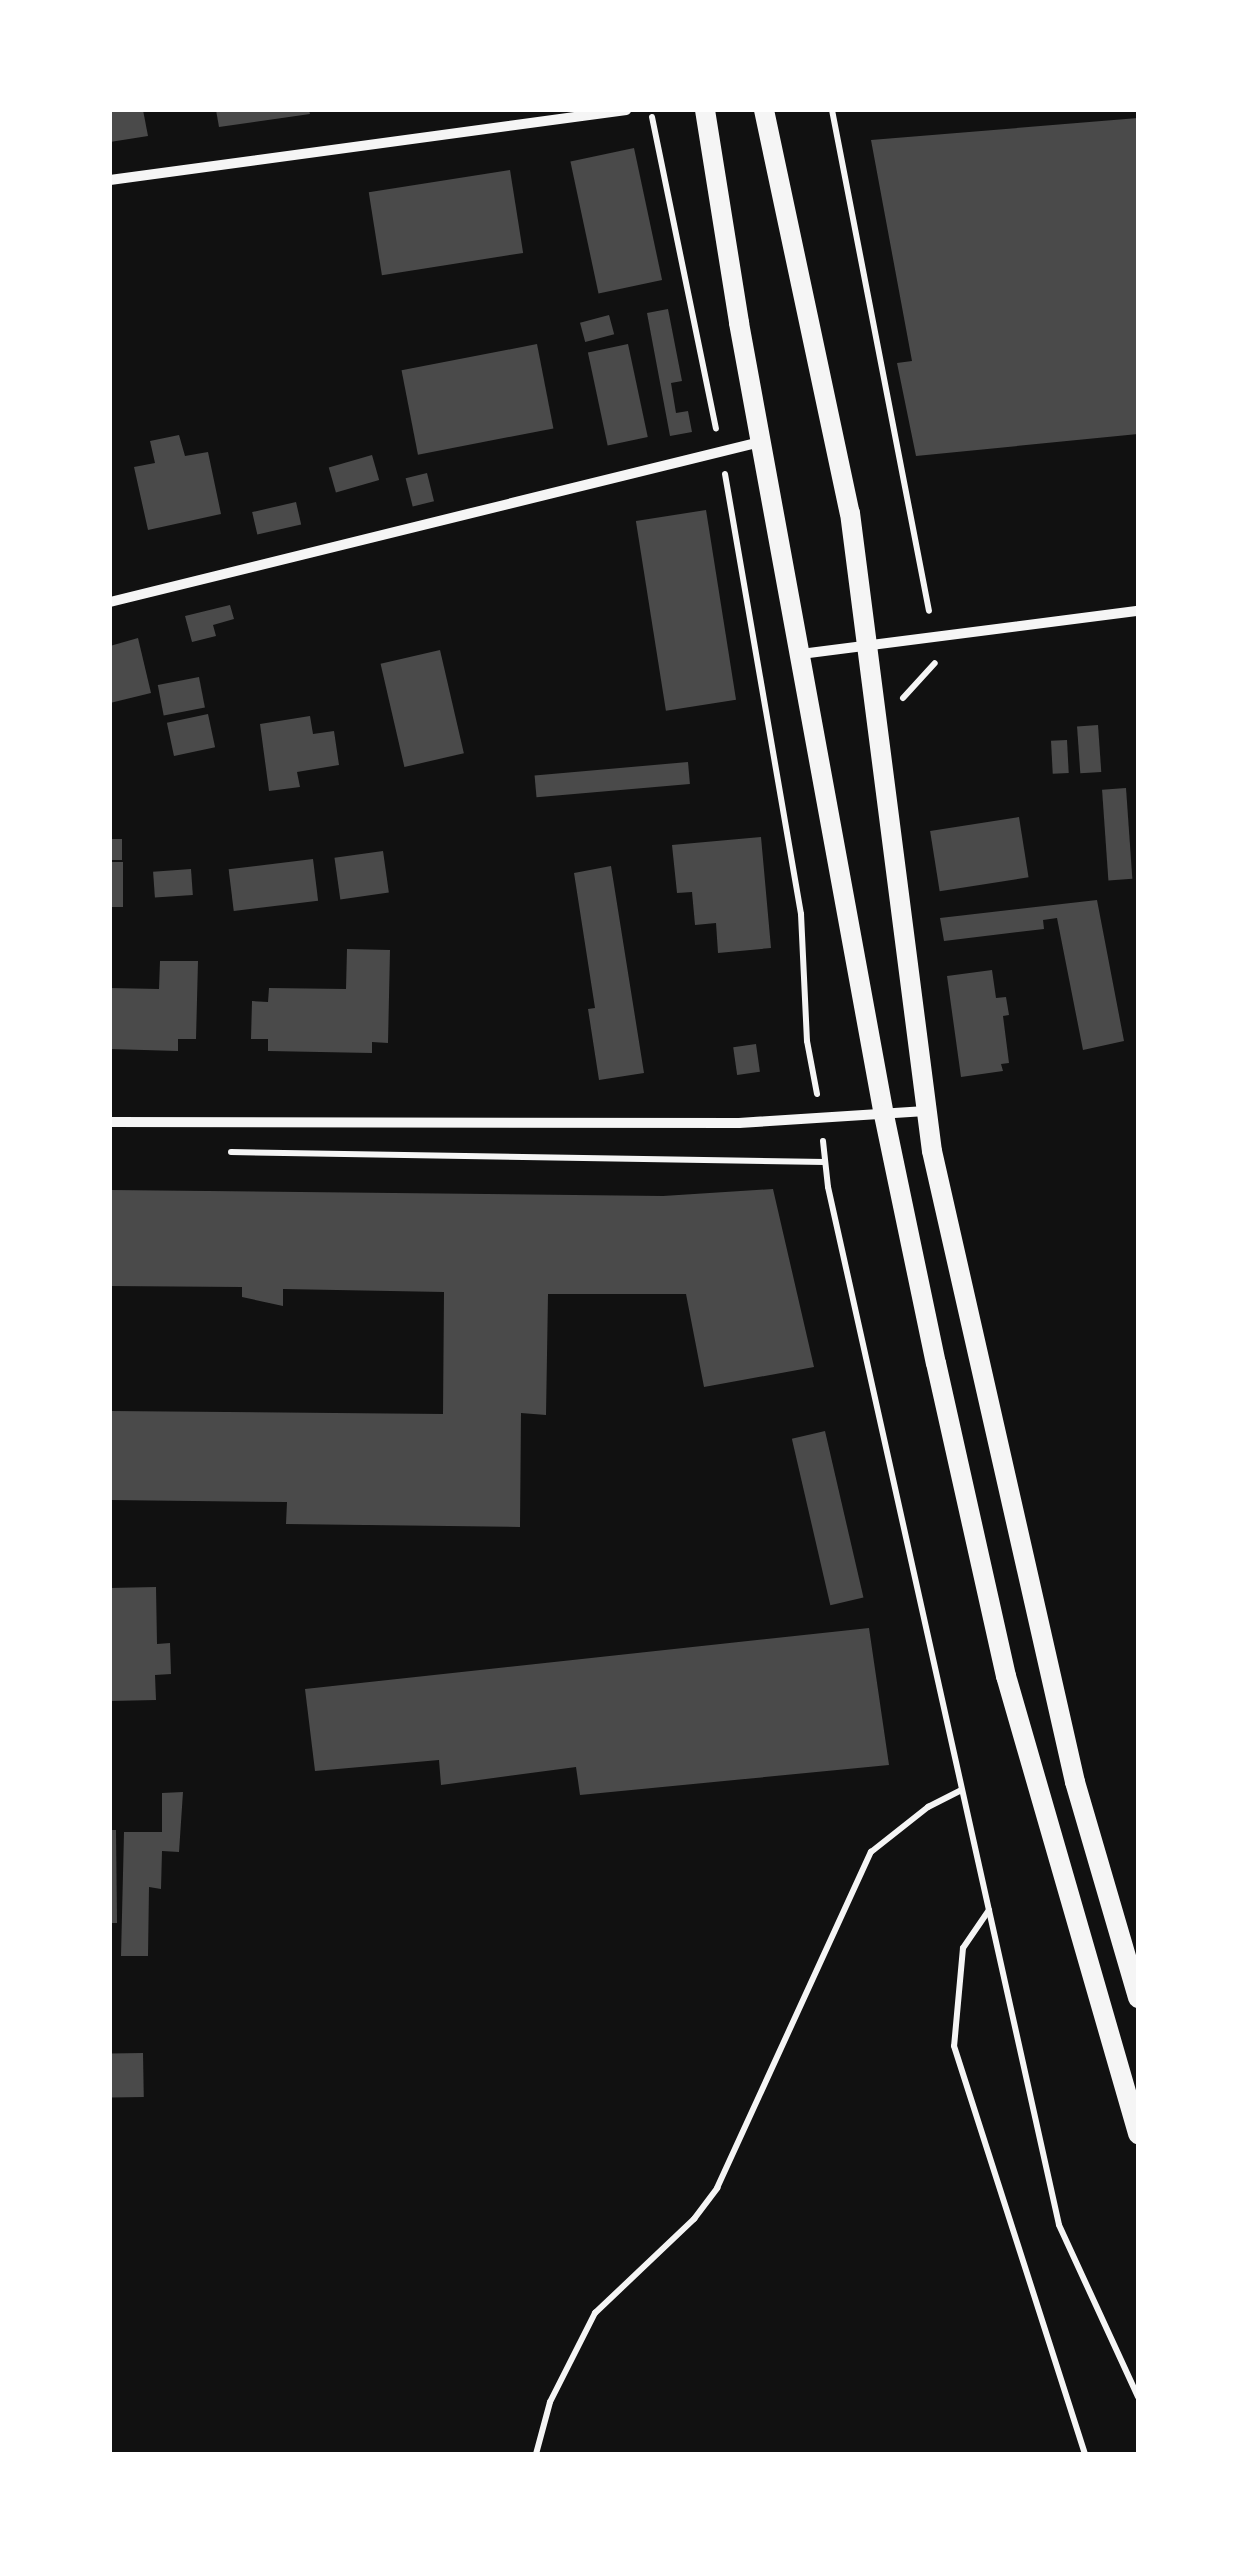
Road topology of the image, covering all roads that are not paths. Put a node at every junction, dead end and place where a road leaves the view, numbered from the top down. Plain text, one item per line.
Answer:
1 (626, 110) edge
2 (706, 110) edge
3 (764, 110) edge
4 (110, 180) edge
5 (761, 442) junction
6 (110, 602) edge
7 (1138, 611) edge
8 (869, 642) junction
9 (800, 654) junction
10 (926, 1111) junction
11 (884, 1115) junction
12 (110, 1122) edge
13 (1138, 1998) edge
14 (1138, 2134) edge

1 - 4 street
2 - 5 main road
3 - 8 main road
5 - 6 street
5 - 9 main road
7 - 8 street
8 - 9 street
8 - 10 main road
9 - 11 main road
10 - 11 street
10 - 13 main road
11 - 12 street
11 - 14 main road

